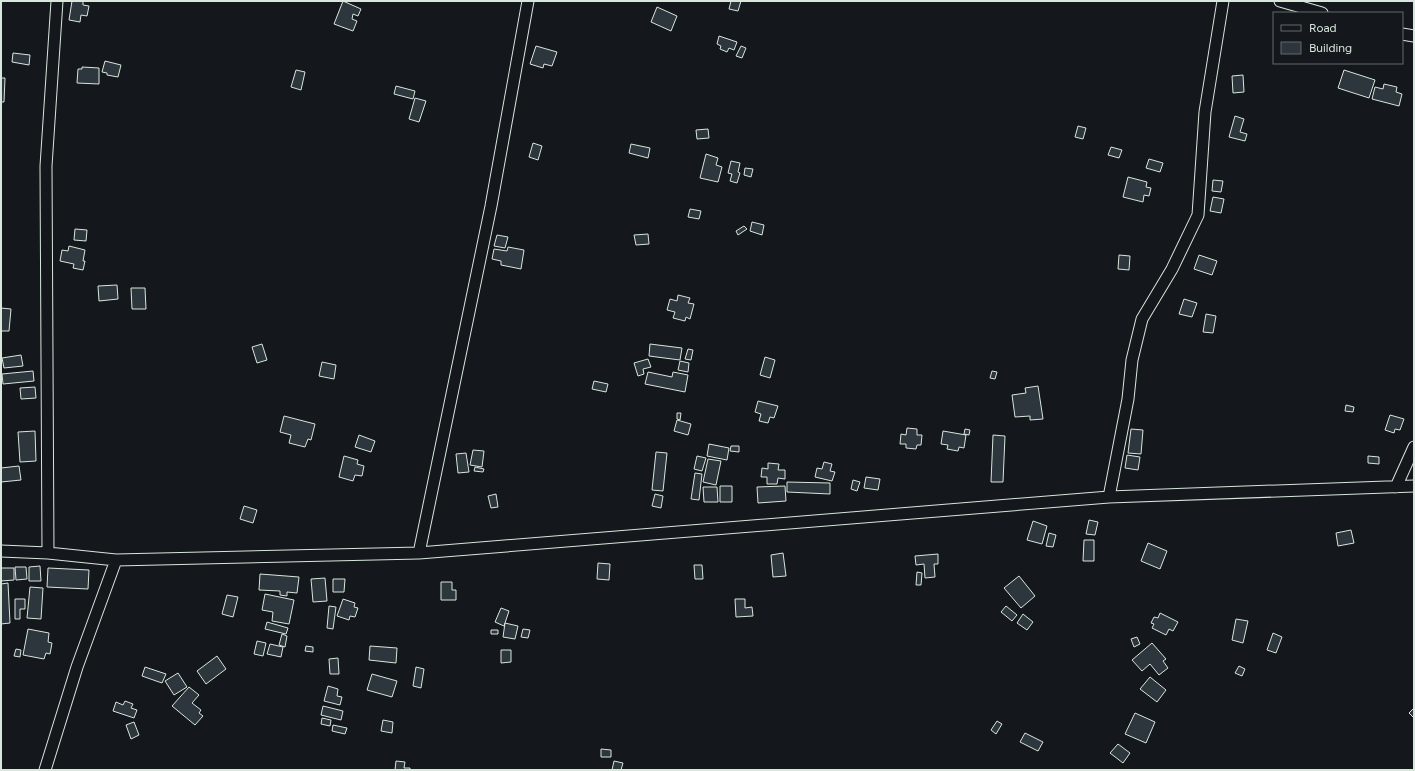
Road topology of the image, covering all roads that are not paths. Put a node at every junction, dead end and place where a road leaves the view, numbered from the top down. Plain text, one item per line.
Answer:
1 (57, 1) edge
2 (528, 1) edge
3 (1223, 1) edge
4 (1280, 1) edge
5 (1318, 12) edge
6 (1403, 34) edge
7 (1414, 36) edge
8 (1414, 447) edge
9 (1396, 486) junction
10 (1414, 486) edge
11 (1109, 497) junction
12 (1, 551) edge
13 (419, 552) junction
14 (48, 553) junction
15 (116, 560) junction
16 (45, 770) edge

1 - 14 street
2 - 13 street
3 - 11 street
4 - 5 street
6 - 7 street
8 - 9 street
9 - 10 street
9 - 11 street
11 - 13 street
12 - 14 street
13 - 15 street
14 - 15 street
15 - 16 street

